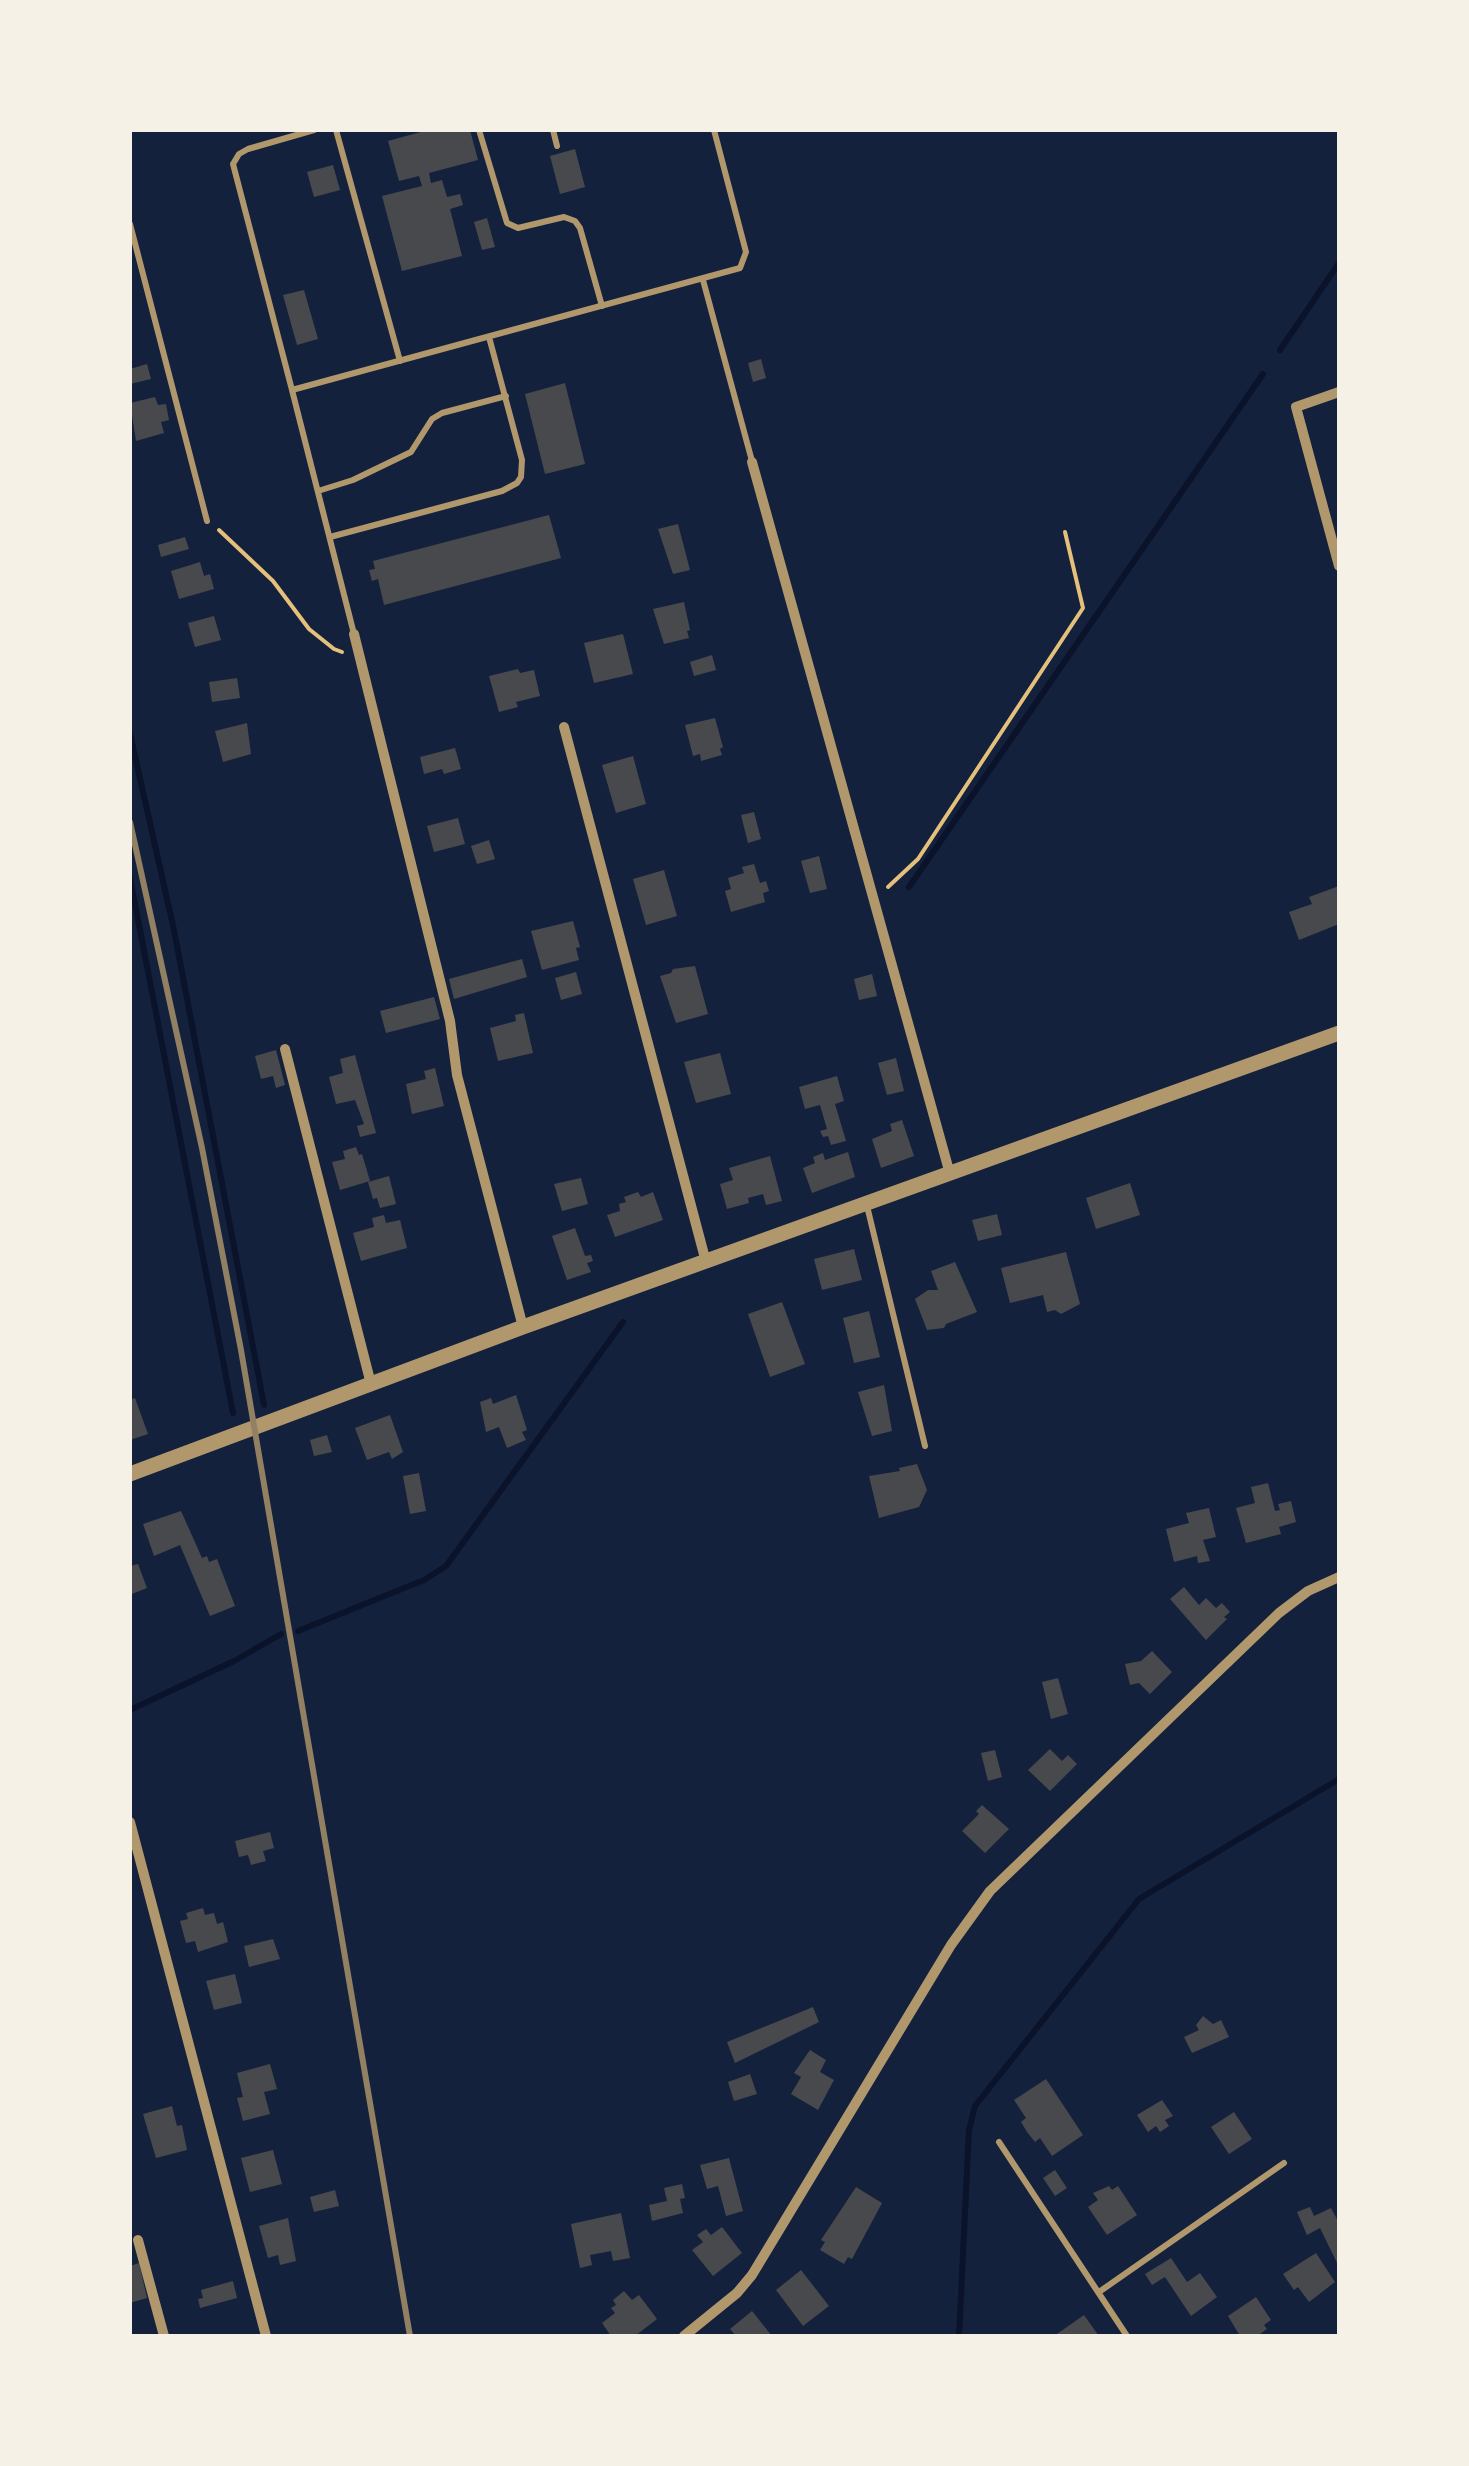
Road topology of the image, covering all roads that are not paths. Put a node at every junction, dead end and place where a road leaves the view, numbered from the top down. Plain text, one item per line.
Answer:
1 (314, 130) edge
2 (336, 130) edge
3 (480, 130) edge
4 (553, 130) edge
5 (714, 130) edge
6 (557, 146) dead end
7 (130, 224) edge
8 (703, 280) junction
9 (602, 306) junction
10 (490, 337) junction
11 (400, 361) junction
12 (292, 390) junction
13 (1339, 392) edge
14 (506, 396) junction
15 (752, 462) joint
16 (318, 491) junction
17 (207, 521) road end
18 (330, 537) junction
19 (1339, 566) edge
20 (354, 634) joint
21 (564, 727) dead end
22 (1339, 1033) edge
23 (285, 1049) dead end
24 (950, 1174) junction
25 (866, 1204) junction
26 (706, 1262) junction
27 (524, 1328) junction
28 (371, 1384) junction
29 (925, 1446) dead end
30 (130, 1474) edge
31 (1339, 1577) edge
32 (130, 1822) edge
33 (998, 2142) dead end
34 (1284, 2162) dead end
35 (138, 2240) dead end
36 (1099, 2292) junction
37 (164, 2336) edge
38 (266, 2336) edge
39 (684, 2336) edge
40 (1127, 2336) edge

1 - 12 lane
2 - 11 lane
3 - 9 lane
4 - 6 lane
5 - 8 lane
7 - 17 lane
8 - 9 lane
8 - 15 lane
9 - 10 lane
10 - 11 lane
10 - 14 lane
11 - 12 lane
12 - 16 lane
13 - 19 street
14 - 16 lane
14 - 18 lane
15 - 24 street
16 - 18 lane
18 - 20 lane
20 - 27 street
21 - 26 street
22 - 24 street
23 - 28 street
24 - 25 street
25 - 26 street
25 - 29 lane
26 - 27 street
27 - 28 street
28 - 30 street
31 - 39 street
32 - 38 street
33 - 36 lane
34 - 36 lane
35 - 37 street
36 - 40 lane

